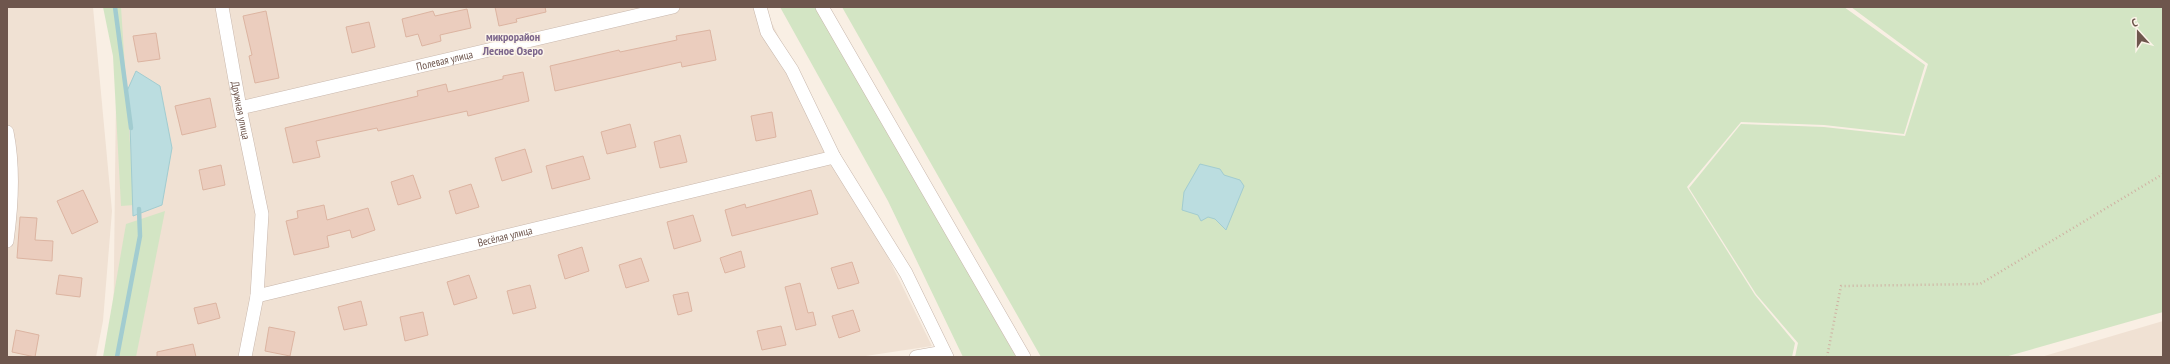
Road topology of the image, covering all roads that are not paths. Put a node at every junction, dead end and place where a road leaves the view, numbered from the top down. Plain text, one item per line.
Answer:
1 (222, 7) edge
2 (673, 7) edge
3 (760, 7) edge
4 (822, 7) edge
5 (240, 108) junction
6 (7, 132) edge
7 (834, 157) junction
8 (7, 241) edge
9 (257, 296) junction
10 (945, 355) edge
11 (245, 357) edge
12 (916, 357) edge
13 (1024, 357) edge

1 - 5 street, Дружная улица
2 - 5 street, Полевая улица
3 - 7 street
4 - 13 street
5 - 9 street, Дружная улица
6 - 8 street
7 - 9 street, Весёлая улица
7 - 10 street
9 - 11 street
10 - 12 street

